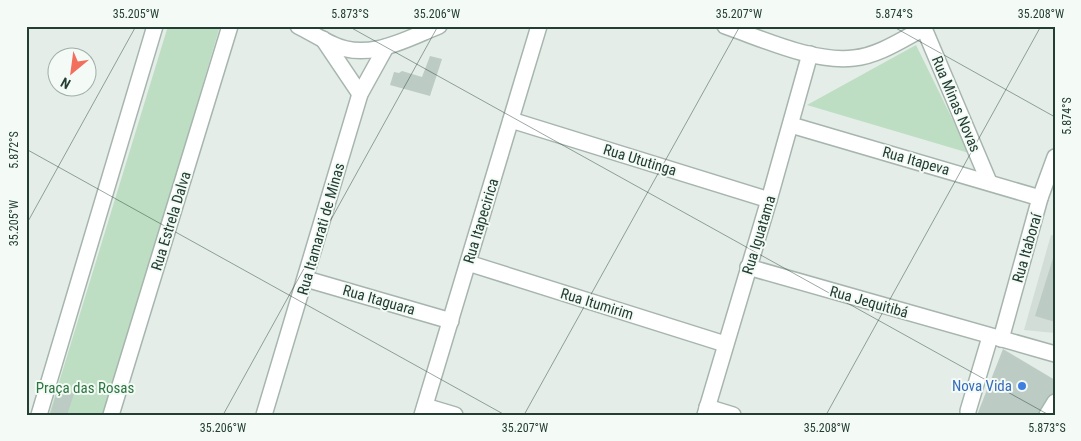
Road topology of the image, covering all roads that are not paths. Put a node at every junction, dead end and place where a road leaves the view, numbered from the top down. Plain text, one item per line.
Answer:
1 (155, 26) edge
2 (230, 26) edge
3 (298, 26) edge
4 (439, 26) edge
5 (539, 26) edge
6 (725, 26) edge
7 (761, 26) edge
8 (923, 27) edge
9 (320, 32) edge
10 (768, 41) junction
11 (386, 47) junction
12 (810, 54) junction
13 (360, 94) junction
14 (511, 120) junction
15 (791, 125) junction
16 (1055, 157) edge
17 (989, 182) junction
18 (1040, 198) junction
19 (770, 200) junction
20 (468, 263) junction
21 (748, 268) junction
22 (306, 278) junction
23 (451, 321) junction
24 (996, 338) junction
25 (725, 344) junction
26 (1055, 354) edge
27 (1055, 402) edge
28 (424, 410) edge
29 (706, 411) edge
30 (968, 411) dead end
31 (39, 415) edge
32 (111, 415) edge
33 (264, 415) edge
34 (455, 415) edge
35 (733, 415) edge
36 (1047, 415) edge

1 - 31 street
2 - 32 street, Rua Estrela Dalva
3 - 9 street
4 - 11 street
5 - 14 street, Rua Itapecirica
6 - 10 street
7 - 10 street
8 - 12 street
8 - 17 street, Rua Minas Novas
9 - 11 street
9 - 13 street
10 - 12 street
11 - 13 street, Rua Itamarati de Minas
12 - 15 street, Rua Iguatama
13 - 22 street, Rua Itamarati de Minas
14 - 19 street, Rua Ututinga
14 - 20 street, Rua Itapecirica
15 - 17 street, Rua Itapeva
15 - 19 street, Rua Iguatama
16 - 18 street, Rua Itaboraí
17 - 18 street, Rua Itapeva
18 - 24 street, Rua Itaboraí
19 - 21 street, Rua Iguatama
20 - 23 street, Rua Itapecirica
20 - 25 street, Rua Itumirim
21 - 24 street, Rua Jequitibá
21 - 25 street, Rua Iguatama
22 - 23 street, Rua Itaguara
22 - 33 street, Rua Itamarati de Minas
23 - 28 street, Rua Itapecirica
24 - 26 street, Rua Jequitibá
24 - 30 street
25 - 29 street, Rua Iguatama
27 - 36 street
28 - 34 street
29 - 35 street

